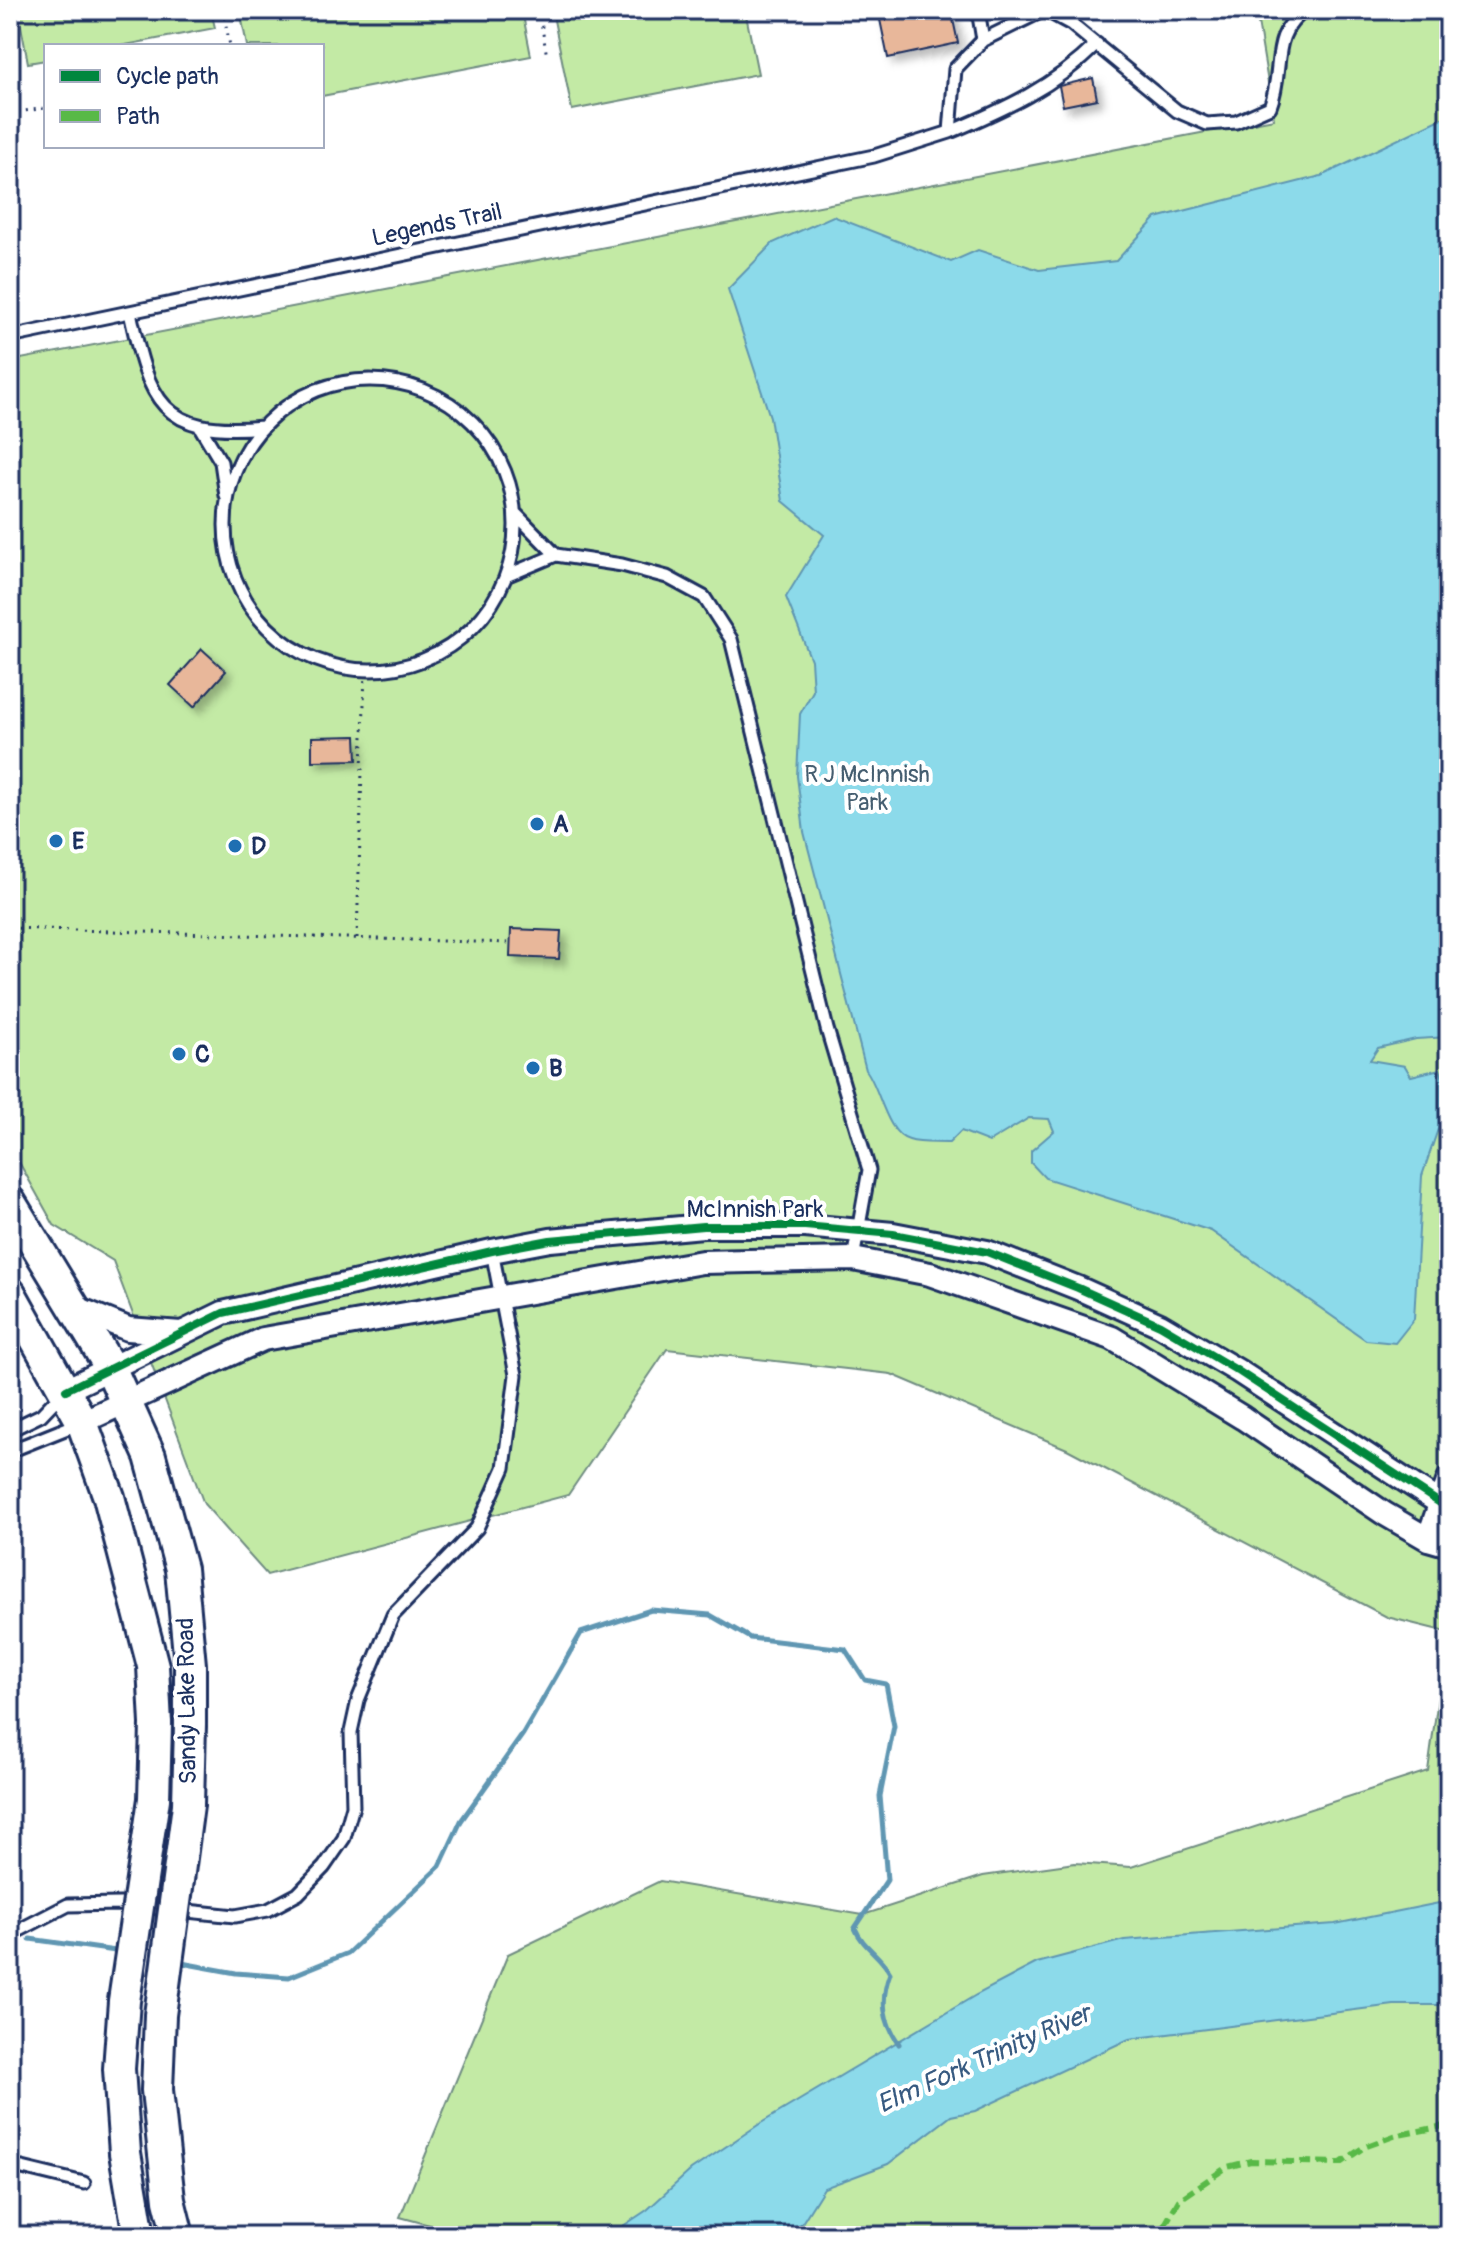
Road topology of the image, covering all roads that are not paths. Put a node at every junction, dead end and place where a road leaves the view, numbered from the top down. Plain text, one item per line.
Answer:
1 (978, 10) edge
2 (1044, 10) edge
3 (1306, 10) edge
4 (983, 40) junction
5 (1097, 44) junction
6 (950, 132) junction
7 (130, 312) junction
8 (10, 337) edge
9 (200, 427) junction
10 (262, 427) junction
11 (227, 501) junction
12 (515, 513) junction
13 (556, 555) junction
14 (506, 576) junction
15 (10, 1202) edge
16 (861, 1231) junction
17 (492, 1251) junction
18 (853, 1259) junction
19 (10, 1293) edge
20 (500, 1300) junction
21 (74, 1307) junction
22 (182, 1333) junction
23 (110, 1367) junction
24 (66, 1390) junction
25 (126, 1401) junction
26 (82, 1422) junction
27 (10, 1430) edge
28 (10, 1451) edge
29 (1449, 1479) edge
30 (1445, 1508) edge
31 (1438, 1542) edge
32 (10, 1935) edge
33 (10, 2165) edge
34 (84, 2183) dead end
35 (139, 2236) edge
36 (178, 2236) edge

1 - 4 lane
2 - 4 lane
2 - 5 lane
3 - 5 lane
4 - 6 lane
5 - 6 lane, Legends Trail
6 - 7 lane, Legends Trail
7 - 8 lane, Legends Trail
7 - 9 lane
9 - 10 lane
9 - 11 lane
10 - 11 lane
10 - 12 lane
11 - 14 lane
12 - 13 lane
12 - 14 lane
13 - 14 lane
13 - 16 lane
15 - 21 main road, Sandy Lake Road
16 - 17 street, McInnish Park
16 - 18 lane
16 - 30 street, McInnish Park
17 - 20 lane
17 - 22 street, McInnish Park
18 - 20 street
18 - 31 street
19 - 24 main road, Sandy Lake Road
20 - 25 street
20 - 32 lane
21 - 22 street
21 - 23 main road, Sandy Lake Road
22 - 23 street, McInnish Park
23 - 24 street, McInnish Park
23 - 25 main road, Sandy Lake Road
24 - 26 main road, Sandy Lake Road
24 - 27 lane
25 - 26 street
25 - 36 main road, Sandy Lake Road, bridge
26 - 28 lane
26 - 35 main road, Sandy Lake Road, bridge
29 - 30 street
30 - 31 street
33 - 34 lane

